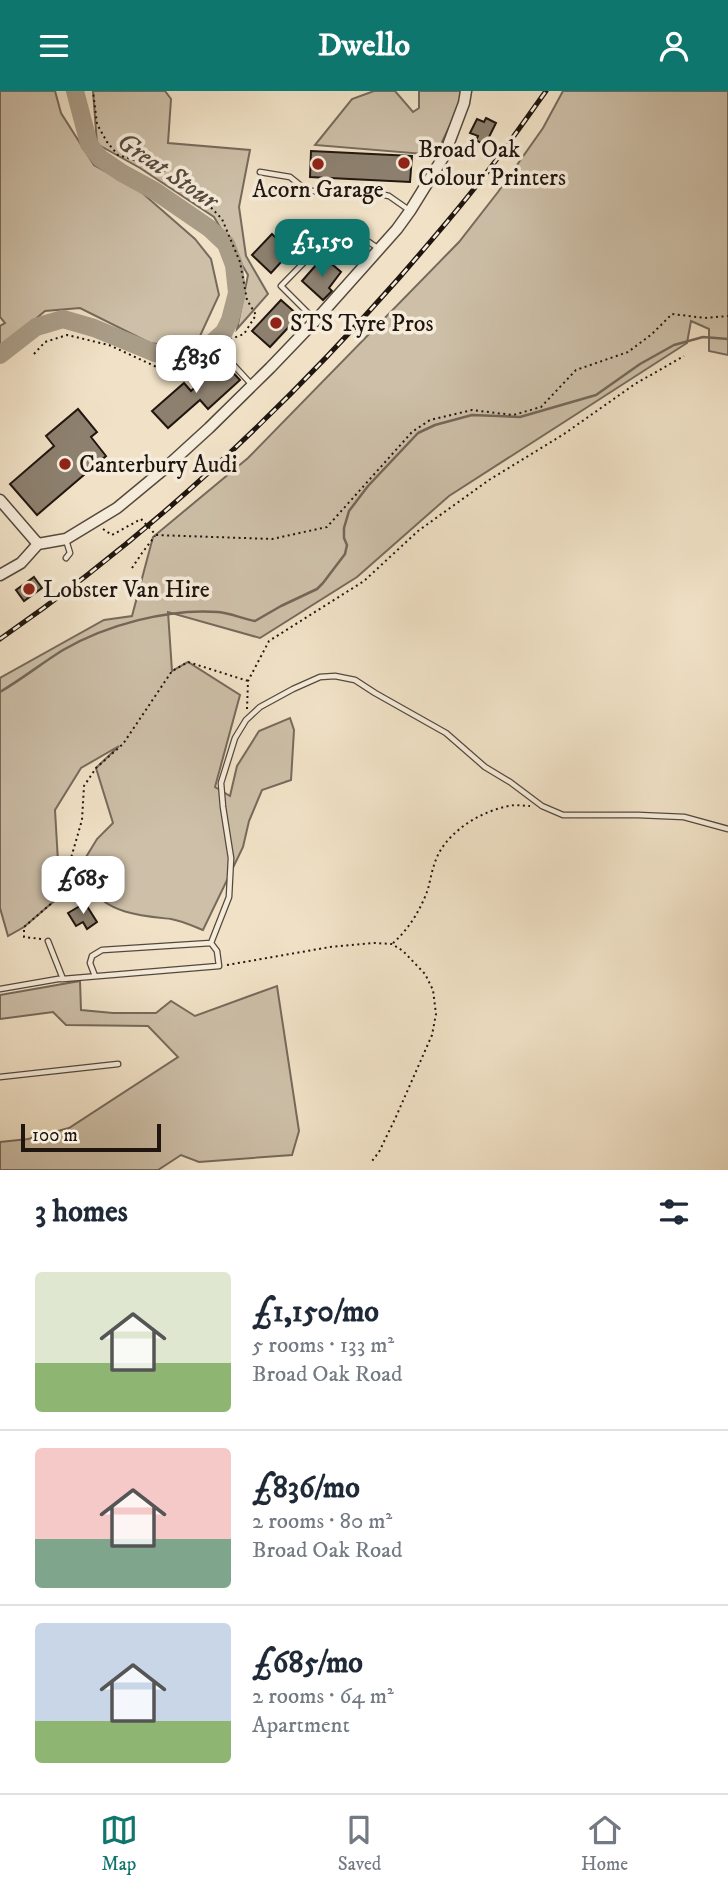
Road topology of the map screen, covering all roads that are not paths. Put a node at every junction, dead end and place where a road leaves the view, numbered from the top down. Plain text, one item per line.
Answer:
1 (466, 91) edge
2 (260, 172) dead end
3 (410, 211) junction
4 (379, 249) junction
5 (316, 320) junction
6 (229, 359) dead end
7 (253, 385) junction
8 (0, 500) edge
9 (66, 539) junction
10 (38, 544) junction
11 (66, 558) dead end
12 (0, 575) edge
13 (728, 829) edge
14 (48, 941) road end
15 (211, 943) junction
16 (95, 976) junction
17 (63, 979) junction
18 (0, 989) edge
19 (118, 1064) dead end
20 (0, 1077) edge

1 - 3 street
2 - 3 lane
3 - 4 street
4 - 5 street
4 - 5 lane
5 - 7 street
6 - 7 lane
7 - 9 street
8 - 10 street
9 - 10 street
9 - 11 lane
10 - 12 street
13 - 15 lane
14 - 17 lane
15 - 16 lane
15 - 16 lane
16 - 17 lane
17 - 18 lane
19 - 20 lane

